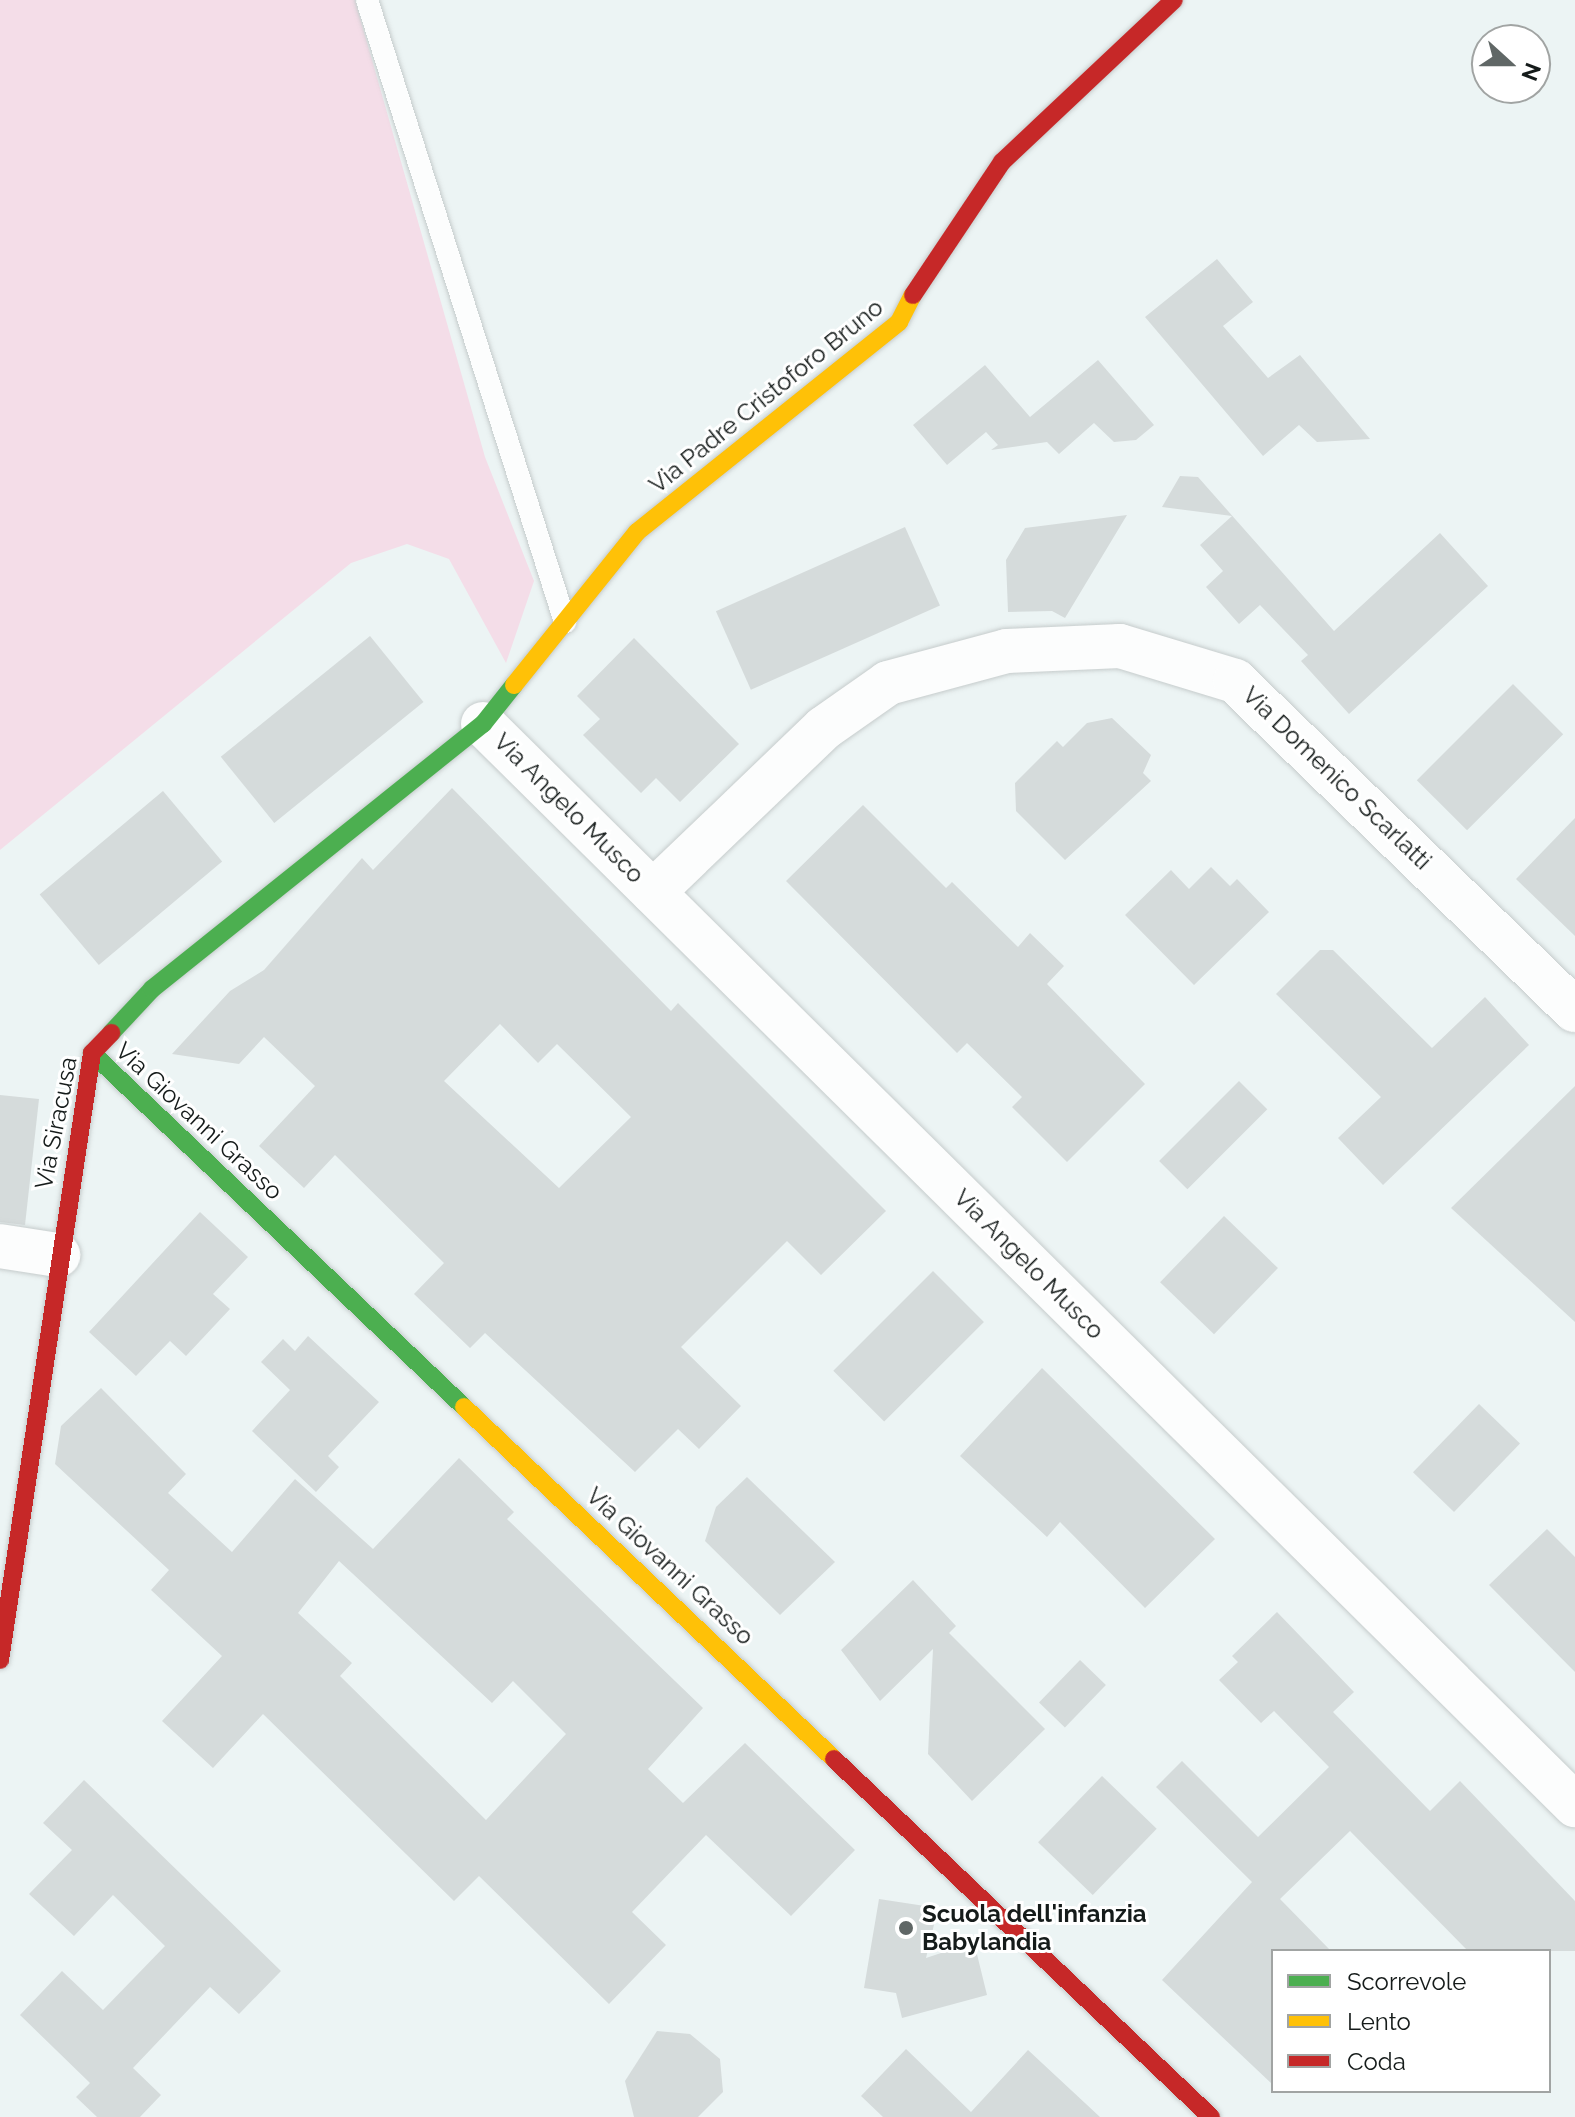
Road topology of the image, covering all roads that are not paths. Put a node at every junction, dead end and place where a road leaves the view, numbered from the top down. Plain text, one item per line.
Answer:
1 (367, 0) edge
2 (1174, 0) edge
3 (565, 622) junction
4 (483, 724) junction
5 (653, 892) junction
6 (1575, 1010) edge
7 (92, 1053) junction
8 (0, 1246) edge
9 (58, 1255) junction
10 (11, 1505) edge
11 (0, 1660) edge
12 (1575, 1805) edge
13 (1211, 2117) edge

1 - 3 lane
2 - 3 street, Via Padre Cristoforo Bruno
3 - 4 street, Via Padre Cristoforo Bruno
4 - 5 street, Via Angelo Musco
4 - 7 street, Via Siracusa
5 - 6 street, Via Domenico Scarlatti
5 - 12 street, Via Angelo Musco
7 - 9 street, Via Siracusa
7 - 13 street, Via Giovanni Grasso
8 - 9 street
9 - 10 street, Via Siracusa
10 - 11 street, Via Siracusa

